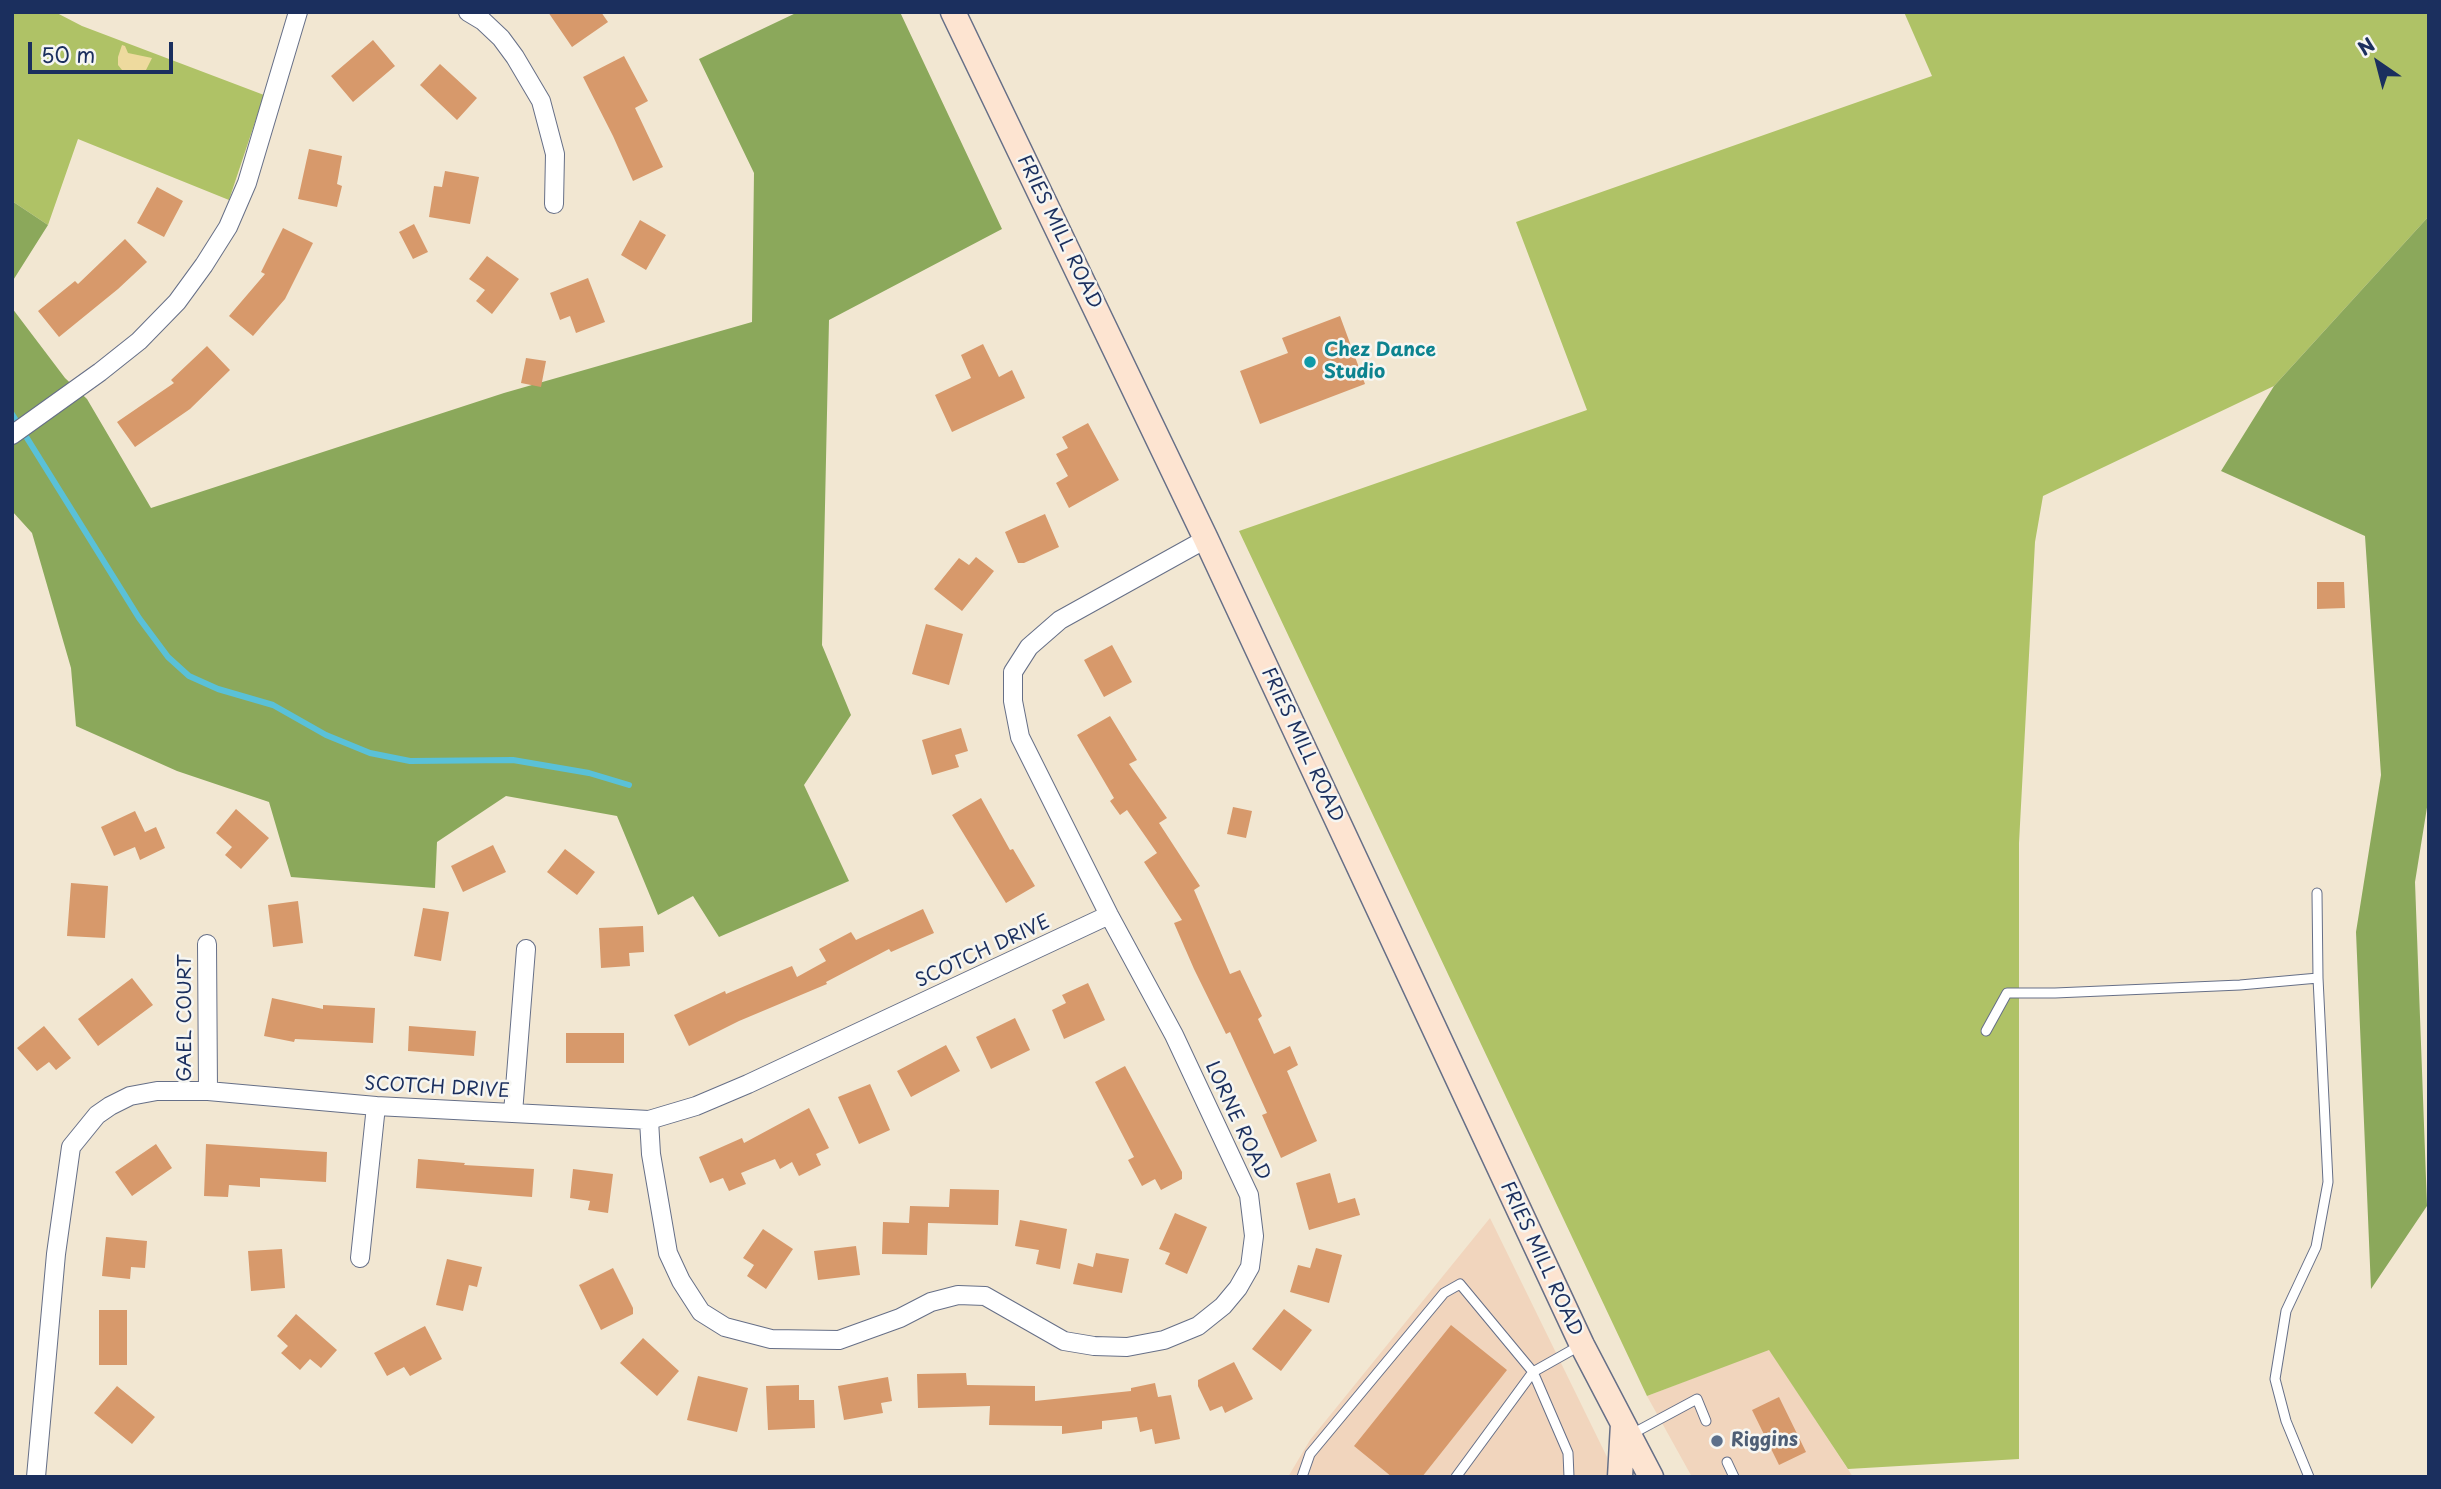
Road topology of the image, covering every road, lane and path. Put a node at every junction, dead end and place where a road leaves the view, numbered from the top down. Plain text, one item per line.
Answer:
1 (298, 12) edge
2 (468, 12) edge
3 (953, 12) edge
4 (554, 204) dead end
5 (14, 434) edge
6 (1206, 539) junction
7 (2317, 893) dead end
8 (1109, 915) junction
9 (207, 944) dead end
10 (526, 949) dead end
11 (2318, 978) junction
12 (1986, 1031) dead end
13 (208, 1091) junction
14 (376, 1106) junction
15 (513, 1113) junction
16 (649, 1120) junction
17 (360, 1258) dead end
18 (1581, 1345) junction
19 (1533, 1372) junction
20 (1706, 1421) dead end
21 (1626, 1429) junction
22 (1727, 1462) dead end
23 (36, 1477) edge
24 (1302, 1477) edge
25 (1456, 1477) edge
26 (1569, 1477) edge
27 (1620, 1477) edge
28 (1651, 1477) edge
29 (1734, 1477) edge
30 (2309, 1477) edge

1 - 5 street
2 - 4 street
3 - 6 main road, FRIES MILL ROAD
6 - 8 street, LORNE ROAD
6 - 18 main road, FRIES MILL ROAD
7 - 11 lane
8 - 16 street, SCOTCH DRIVE
8 - 16 street, LORNE ROAD
9 - 13 street, GAEL COURT
10 - 15 street
11 - 12 lane
11 - 30 lane
13 - 14 street, SCOTCH DRIVE
13 - 23 street, SCOTCH DRIVE
14 - 15 street, SCOTCH DRIVE
14 - 17 street
15 - 16 street, SCOTCH DRIVE
18 - 19 lane
18 - 21 main road, FRIES MILL ROAD
19 - 24 lane
19 - 25 lane
19 - 26 lane
20 - 21 lane
21 - 27 main road
21 - 28 main road, FRIES MILL ROAD
22 - 29 lane

